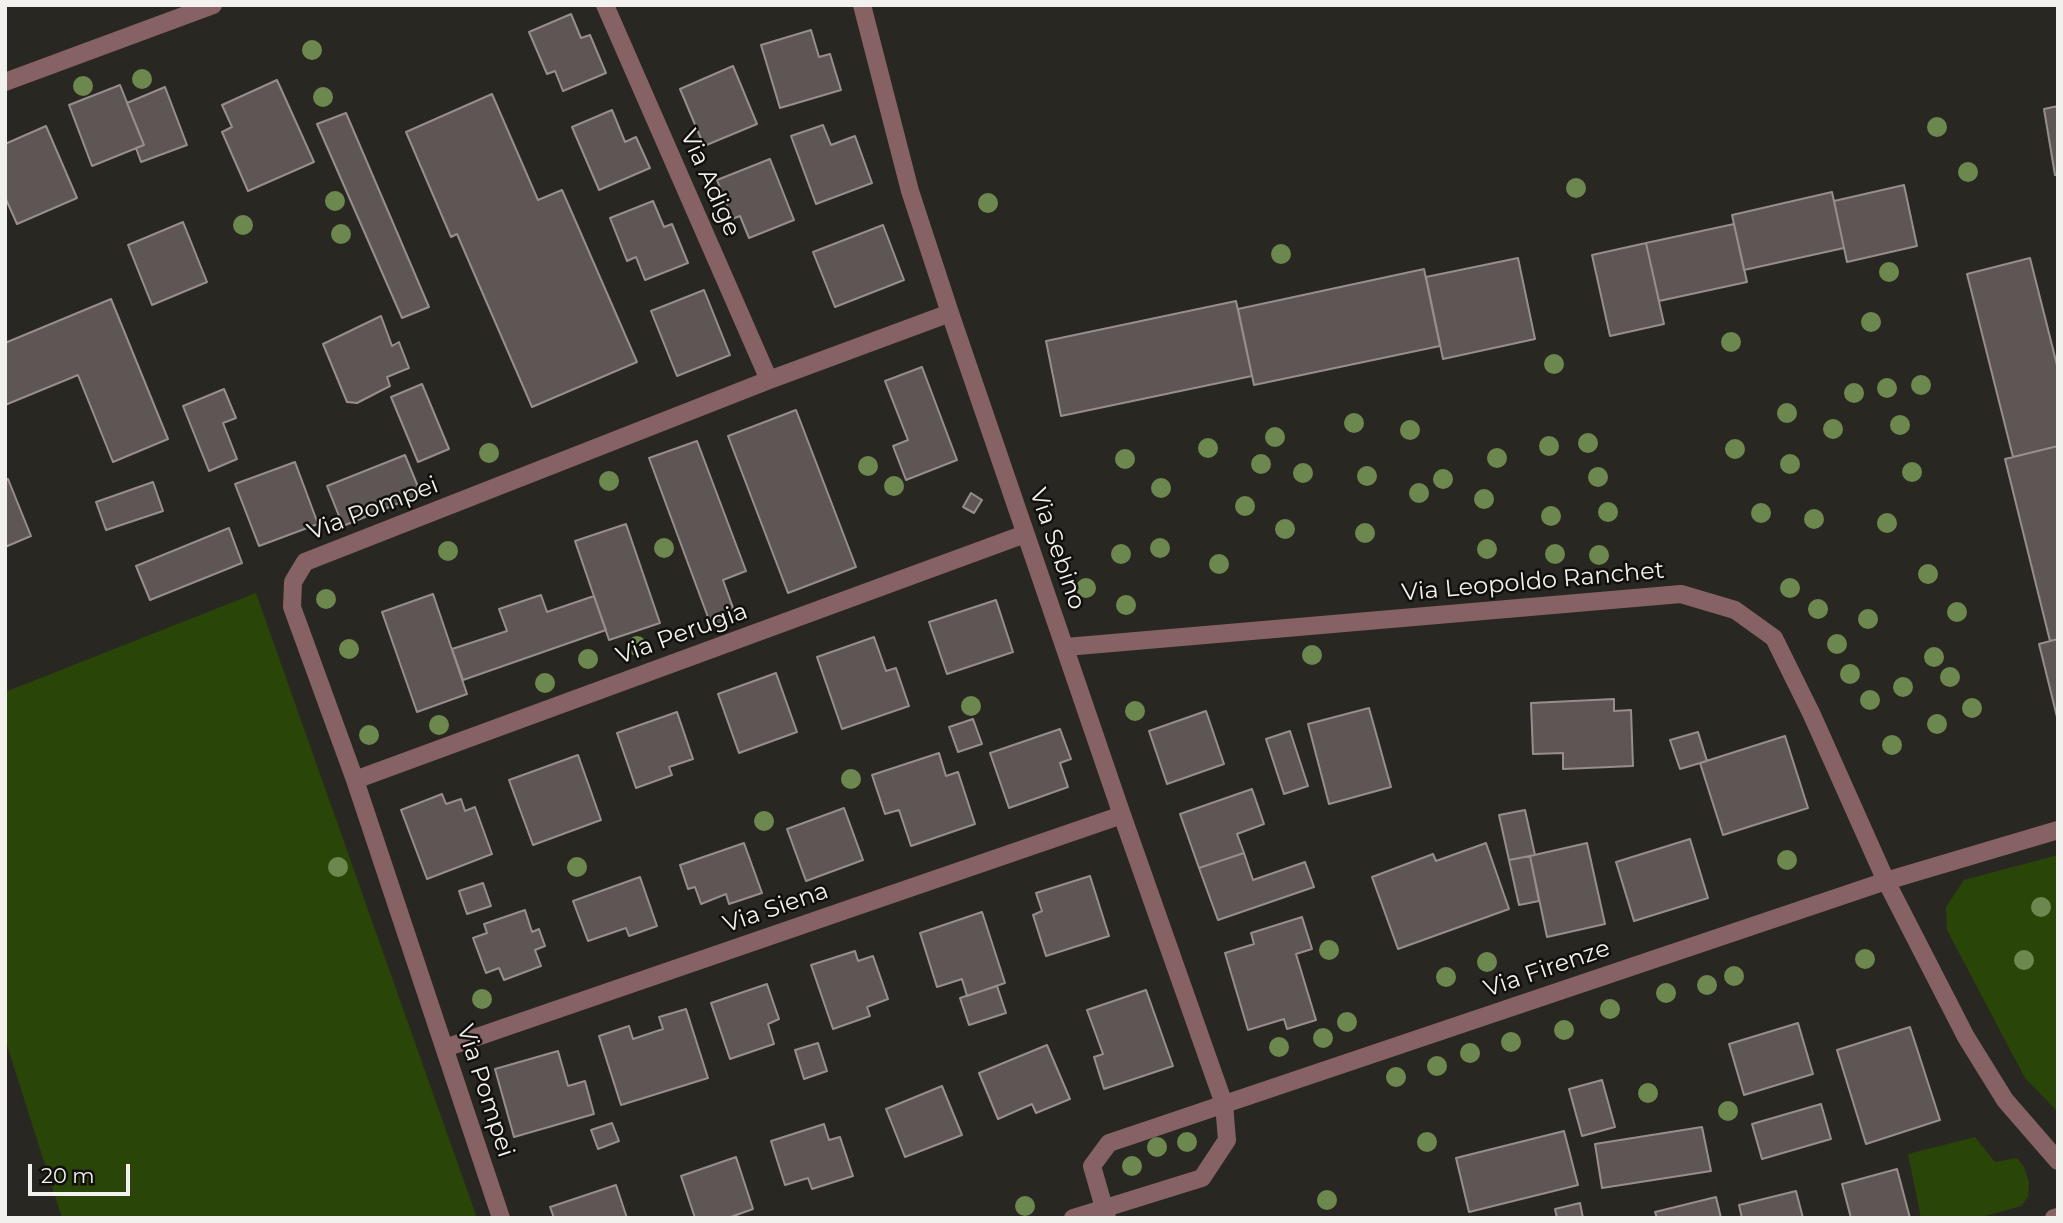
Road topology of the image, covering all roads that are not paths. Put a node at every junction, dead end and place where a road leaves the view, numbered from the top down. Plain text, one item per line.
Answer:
1 (213, 5) edge
2 (605, 5) edge
3 (862, 5) edge
4 (5, 82) edge
5 (950, 313) junction
6 (769, 380) junction
7 (1025, 534) junction
8 (1066, 647) junction
9 (355, 780) junction
10 (1122, 815) junction
11 (2058, 830) edge
12 (1886, 881) junction
13 (445, 1048) junction
14 (1224, 1104) junction
15 (2058, 1161) edge
16 (1105, 1213) edge
17 (501, 1218) edge
18 (1073, 1218) edge

1 - 4 street
2 - 6 street, Via Adige
3 - 5 street, Via Sebino
5 - 6 street, Via Pompei
5 - 7 street, Via Sebino
6 - 9 street, Via Pompei
7 - 8 street, Via Sebino
7 - 9 street, Via Perugia
8 - 10 street, Via Sebino
8 - 12 street, Via Leopoldo Ranchet
9 - 13 street, Via Pompei
10 - 13 street, Via Siena
10 - 14 street, Via Sebino
11 - 12 street, Via Firenze
12 - 14 street, Via Firenze
12 - 15 street, Via Leopoldo Ranchet
13 - 17 street, Via Pompei
14 - 16 street
14 - 16 street, Via Firenze
16 - 18 street

